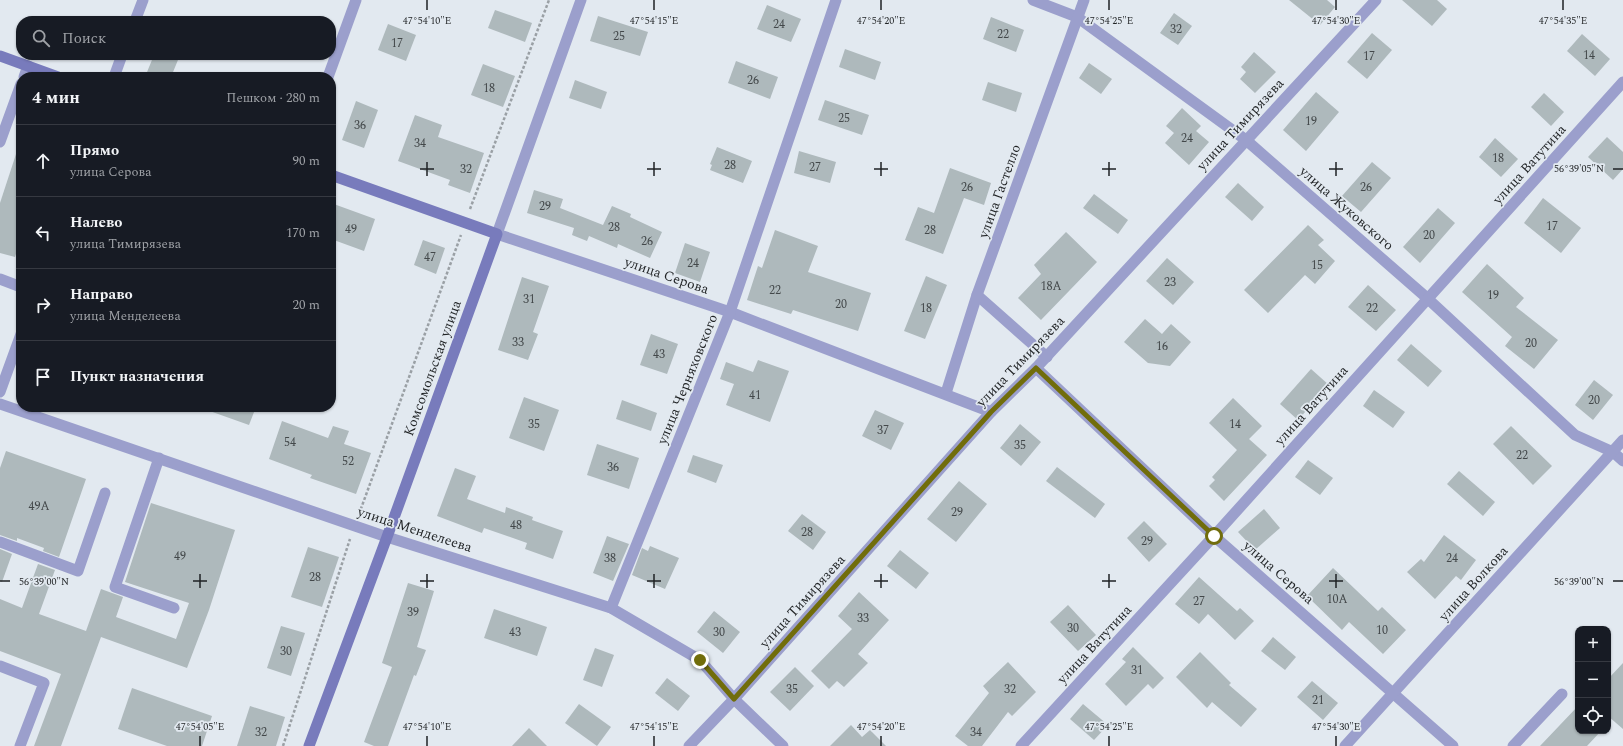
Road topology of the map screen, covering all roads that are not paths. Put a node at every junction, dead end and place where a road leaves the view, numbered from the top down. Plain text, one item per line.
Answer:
1 (143, 0) edge
2 (356, 0) edge
3 (581, 0) edge
4 (836, 0) edge
5 (1033, 0) edge
6 (1084, 0) edge
7 (1376, 0) edge
8 (137, 16) edge
9 (1077, 17) junction
10 (336, 55) edge
11 (0, 56) edge
12 (120, 60) edge
13 (334, 60) edge
14 (28, 66) junction
15 (26, 72) edge
16 (44, 72) edge
17 (116, 72) edge
18 (330, 72) edge
19 (1623, 82) edge
20 (16, 98) edge
21 (1246, 140) junction
22 (0, 142) edge
23 (336, 177) edge
24 (497, 234) junction
25 (0, 279) edge
26 (16, 285) edge
27 (977, 295) junction
28 (1427, 298) junction
29 (730, 312) junction
30 (16, 348) edge
31 (1047, 357) junction
32 (1036, 368) junction
33 (0, 392) edge
34 (946, 394) junction
35 (0, 404) edge
36 (16, 409) edge
37 (24, 412) edge
38 (991, 412) junction
39 (1623, 440) edge
40 (1613, 452) junction
41 (159, 458) junction
42 (1623, 461) edge
43 (105, 493) dead end
44 (1214, 536) junction
45 (387, 537) junction
46 (0, 542) edge
47 (174, 608) dead end
48 (611, 608) junction
49 (0, 666) edge
50 (1393, 692) junction
51 (1562, 694) dead end
52 (734, 699) junction
53 (20, 746) edge
54 (309, 746) edge
55 (688, 746) edge
56 (783, 746) edge
57 (1021, 746) edge
58 (1345, 746) edge
59 (1453, 746) edge
60 (1513, 746) edge

1 - 8 street
2 - 10 street
3 - 24 street, Комсомольская улица
4 - 29 street, улица Черняховского
5 - 9 street, улица Жуковского
6 - 9 street, улица Гастелло
7 - 21 street, улица Тимирязева
9 - 21 street, улица Жуковского
9 - 27 street, улица Гастелло
11 - 14 main road
12 - 17 street
13 - 18 street
14 - 15 street
14 - 16 main road
19 - 28 street, улица Ватутина
20 - 22 street
21 - 28 street, улица Жуковского
21 - 31 street, улица Тимирязева
23 - 24 main road, улица Серова
24 - 29 street, улица Серова
24 - 45 main road, Комсомольская улица
25 - 26 street
27 - 31 street
27 - 34 street, улица Гастелло
28 - 40 street, улица Жуковского
28 - 44 street, улица Ватутина
29 - 34 street, улица Серова
29 - 48 street, улица Черняховского
30 - 33 street
31 - 32 street, улица Тимирязева
32 - 38 street, улица Тимирязева
32 - 44 street, улица Серова
34 - 38 street, улица Серова
35 - 36 street, улица Менделеева
37 - 41 street, улица Менделеева
38 - 52 street, улица Тимирязева
39 - 40 street, улица Волкова
40 - 42 street, улица Жуковского
40 - 50 street, улица Волкова
41 - 45 street, улица Менделеева
41 - 47 street
43 - 46 street
44 - 50 street, улица Серова
44 - 57 street, улица Ватутина
45 - 48 street, улица Менделеева
45 - 54 main road, Комсомольская улица
48 - 52 street, улица Менделеева
49 - 53 street
50 - 58 street, улица Волкова
50 - 59 street, улица Серова
51 - 60 street
52 - 55 street, улица Тимирязева
52 - 56 street, улица Менделеева

